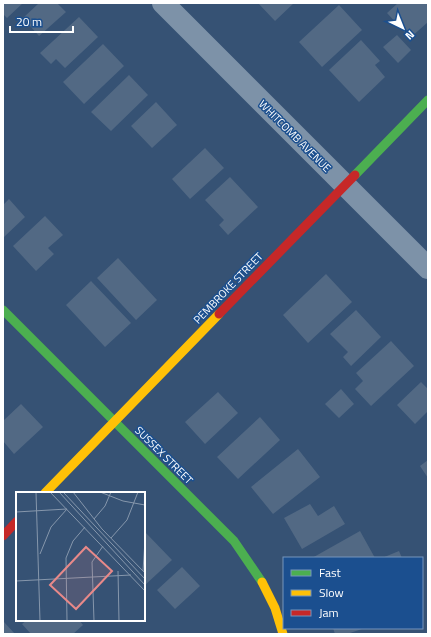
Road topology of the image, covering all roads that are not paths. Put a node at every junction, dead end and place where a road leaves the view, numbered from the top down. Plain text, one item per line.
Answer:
1 (163, 3) edge
2 (428, 100) edge
3 (344, 186) junction
4 (428, 268) edge
5 (3, 310) edge
6 (114, 422) junction
7 (46, 492) edge
8 (16, 522) edge
9 (3, 536) edge
10 (283, 634) edge

1 - 3 street, WHITCOMB AVENUE
2 - 3 street, PEMBROKE STREET
3 - 4 street, WHITCOMB AVENUE
3 - 6 street, PEMBROKE STREET
5 - 6 street, SUSSEX STREET
6 - 7 street, PEMBROKE STREET
6 - 10 street, SUSSEX STREET
8 - 9 street

